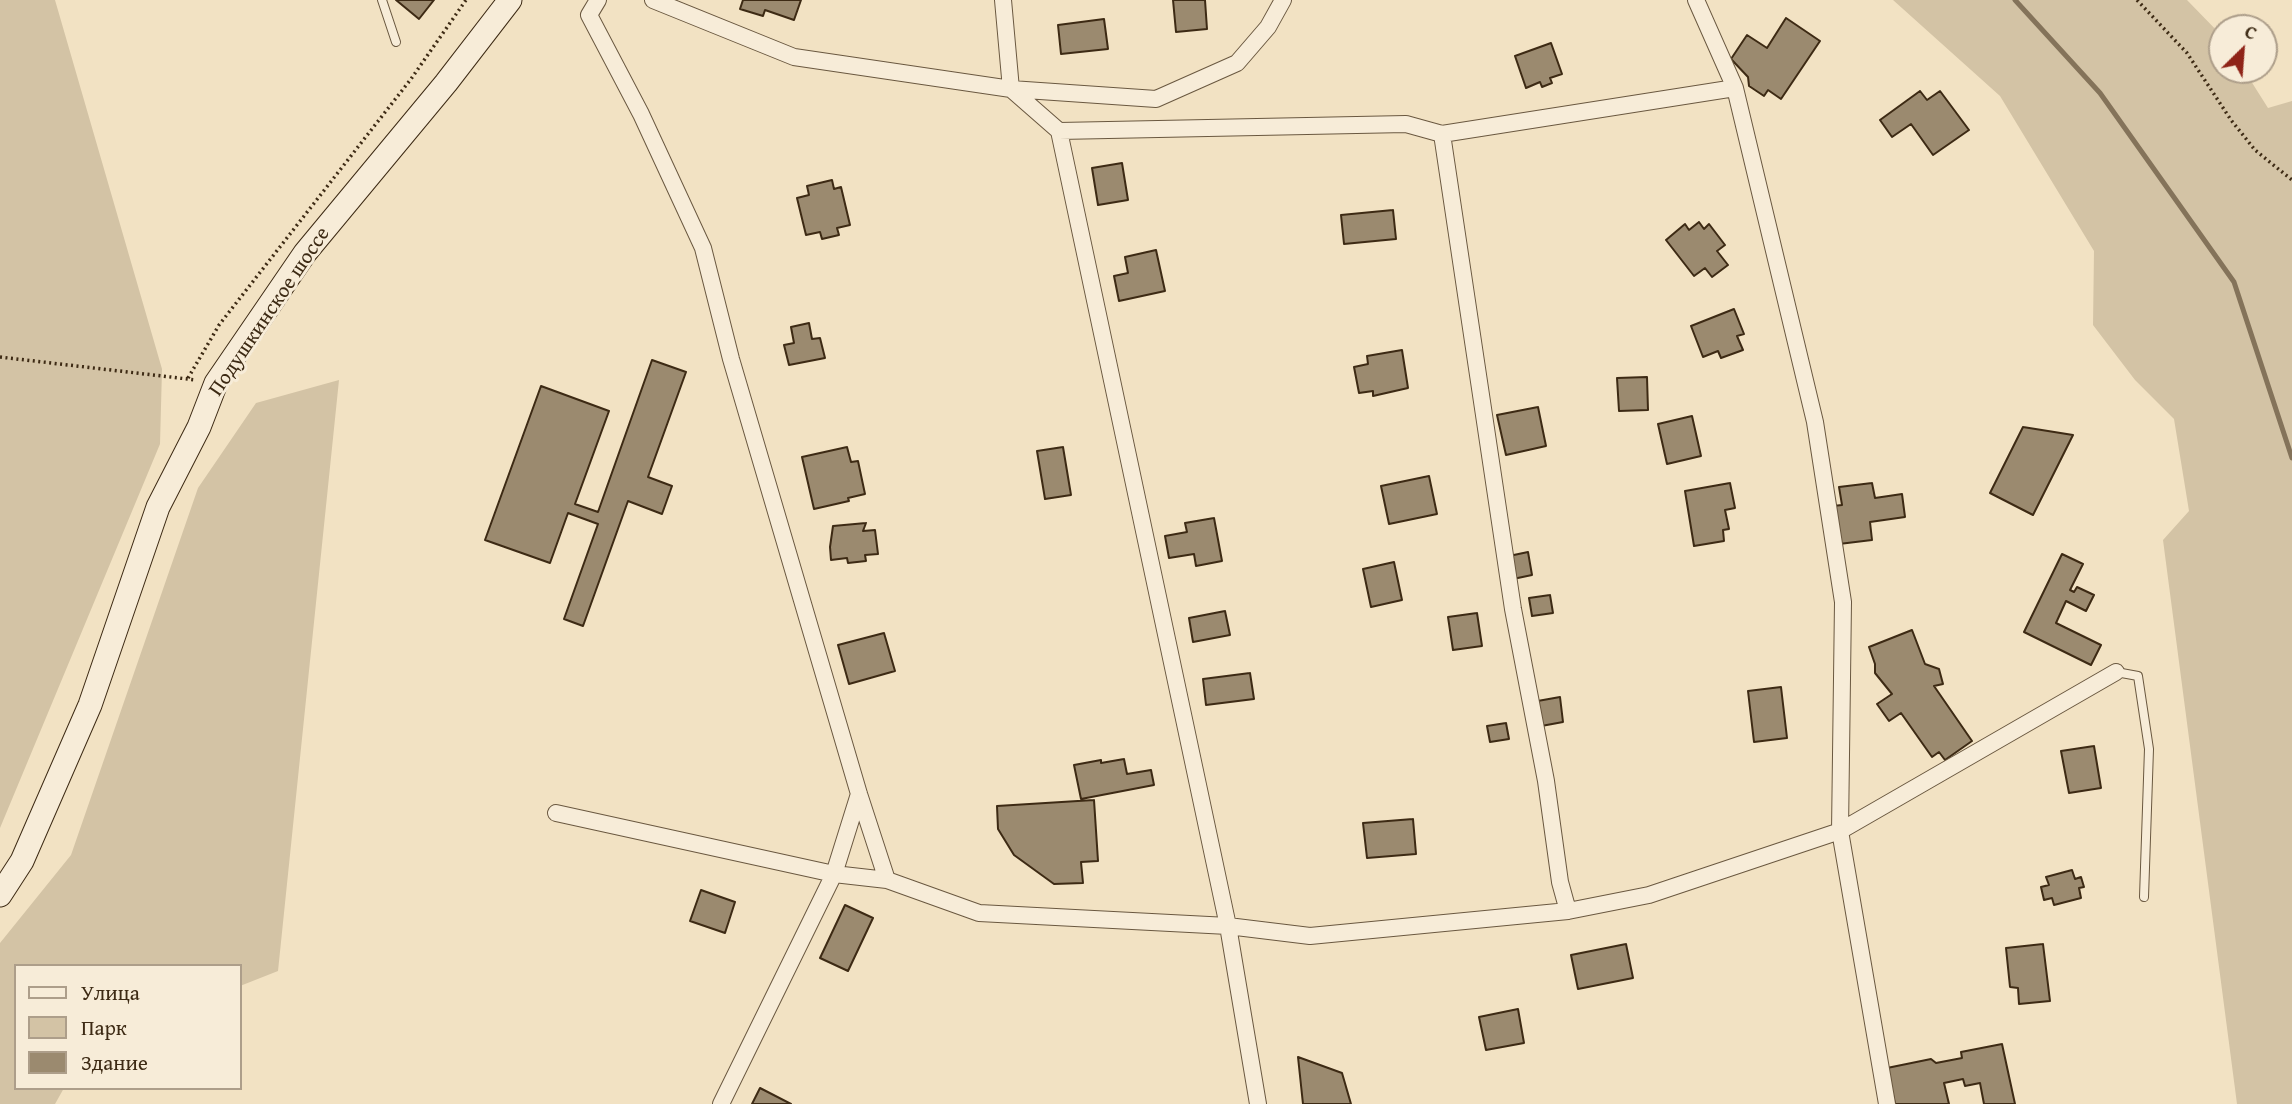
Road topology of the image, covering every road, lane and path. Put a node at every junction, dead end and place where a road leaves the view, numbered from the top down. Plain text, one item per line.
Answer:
1 (382, 0) edge
2 (466, 0) edge
3 (510, 0) edge
4 (598, 0) edge
5 (653, 0) edge
6 (1003, 0) edge
7 (1283, 0) edge
8 (1696, 0) edge
9 (2137, 0) edge
10 (396, 42) dead end
11 (1735, 88) junction
12 (1012, 89) junction
13 (1059, 131) junction
14 (1442, 134) junction
15 (2292, 180) edge
16 (0, 357) edge
17 (188, 378) junction
18 (216, 383) junction
19 (2116, 672) joint
20 (859, 794) junction
21 (556, 813) dead end
22 (1840, 831) junction
23 (834, 874) junction
24 (887, 880) junction
25 (0, 895) edge
26 (2144, 897) dead end
27 (1568, 911) junction
28 (1228, 926) junction
29 (721, 1104) edge
30 (1258, 1104) edge
31 (1887, 1104) edge

1 - 10 lane
2 - 17 path
3 - 18 main road, Подушкинское шоссе
4 - 20 street
5 - 12 street
6 - 12 street
7 - 12 street
8 - 11 street
9 - 15 path
11 - 14 street
11 - 22 street
12 - 13 street
13 - 14 street
13 - 28 street
14 - 27 street
16 - 17 path
17 - 18 path
18 - 25 main road, Подушкинское шоссе
19 - 22 street
19 - 26 lane
20 - 23 street
20 - 24 street
21 - 23 street
22 - 27 street
22 - 31 street
23 - 24 street
23 - 29 street
24 - 28 street
27 - 28 street
28 - 30 street

